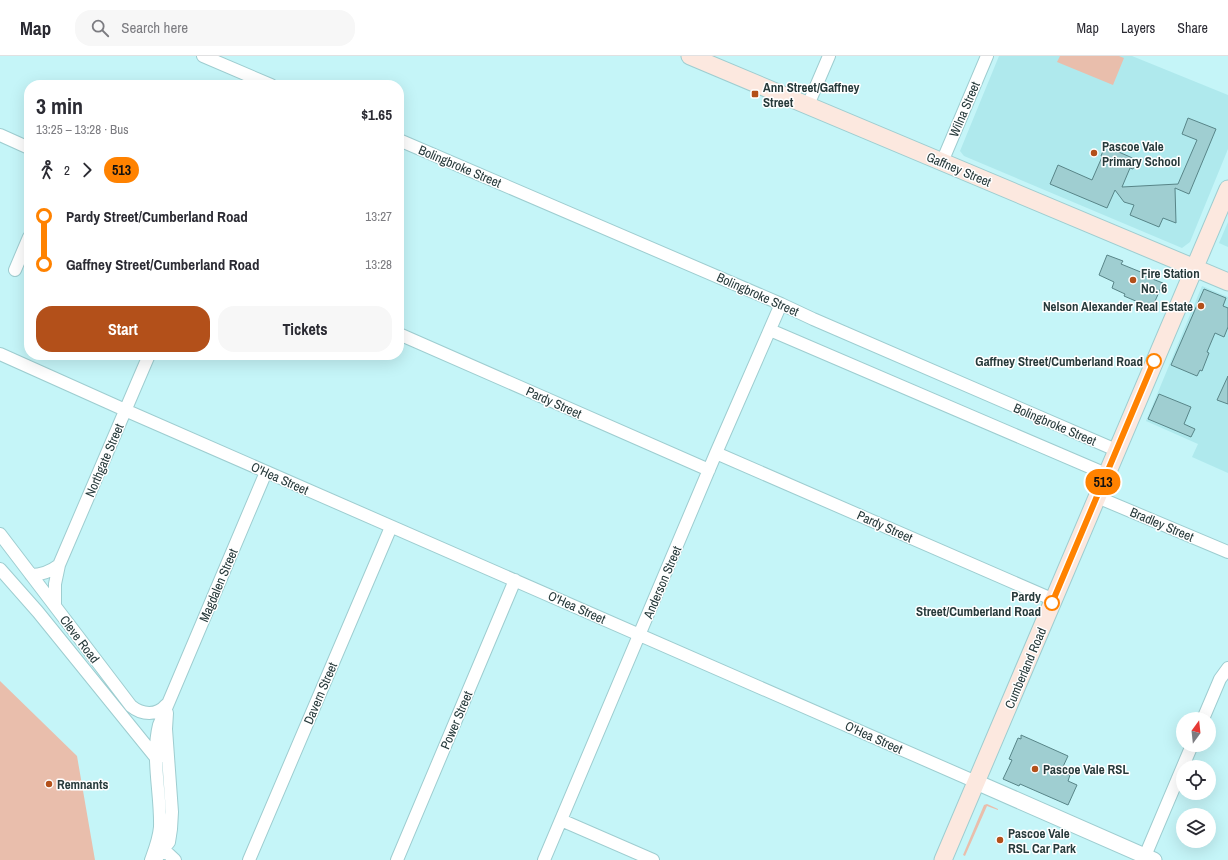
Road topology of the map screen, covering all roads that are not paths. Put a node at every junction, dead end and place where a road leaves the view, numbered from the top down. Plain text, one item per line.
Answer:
1 (203, 56) edge
2 (690, 56) edge
3 (829, 56) edge
4 (987, 56) edge
5 (258, 80) edge
6 (808, 105) junction
7 (0, 135) edge
8 (404, 142) edge
9 (24, 146) edge
10 (942, 162) junction
11 (1228, 189) edge
12 (24, 249) edge
13 (1195, 268) junction
14 (15, 270) dead end
15 (1228, 282) edge
16 (781, 304) junction
17 (770, 330) junction
18 (404, 336) edge
19 (0, 354) edge
20 (147, 360) edge
21 (125, 410) junction
22 (1116, 450) junction
23 (716, 453) junction
24 (709, 470) junction
25 (266, 472) junction
26 (1106, 474) junction
27 (1096, 497) junction
28 (391, 527) junction
29 (0, 534) edge
30 (1228, 552) edge
31 (59, 565) junction
32 (0, 569) edge
33 (31, 575) junction
34 (515, 580) junction
35 (1054, 600) junction
36 (55, 606) junction
37 (640, 635) junction
38 (1228, 668) edge
39 (170, 699) junction
40 (1206, 712) edge
41 (1189, 752) edge
42 (157, 759) junction
43 (976, 782) junction
44 (561, 820) junction
45 (160, 847) junction
46 (1150, 858) edge
47 (151, 860) edge
48 (155, 860) edge
49 (175, 860) edge
50 (249, 860) edge
51 (397, 860) edge
52 (544, 860) edge
53 (653, 860) edge
54 (943, 860) edge

1 - 5 street
2 - 6 main road, Gaffney Street
3 - 6 street
4 - 10 street, Wilna Street
6 - 10 main road, Gaffney Street
7 - 9 street
8 - 16 street, Bolingbroke Street
10 - 13 main road, Gaffney Street
11 - 13 main road, Cumberland Road
12 - 14 street
13 - 15 main road, Gaffney Street
13 - 22 main road, Cumberland Road
16 - 17 street, Anderson Street
16 - 22 street, Bolingbroke Street
17 - 23 street, Anderson Street
17 - 26 street, Bolingbroke Street
18 - 24 street, Pardy Street
19 - 21 street, O'Hea Street
20 - 21 street, Northgate Street
21 - 25 street, O'Hea Street
21 - 31 street, Northgate Street
22 - 26 main road, Cumberland Road
23 - 24 street, Anderson Street
23 - 35 street, Pardy Street
24 - 37 street, Anderson Street
25 - 28 street, O'Hea Street
25 - 39 street, Magdalen Street
26 - 27 main road, Cumberland Road
27 - 30 street, Bradley Street
27 - 35 main road, Cumberland Road
28 - 34 street, O'Hea Street
28 - 50 street, Davern Street
29 - 33 street, Cleve Road
31 - 33 street
31 - 36 street, Northgate Street
32 - 42 street, Cleve Road
33 - 36 street, Cleve Road
34 - 37 street, O'Hea Street
34 - 51 street, Power Street
35 - 43 main road, Cumberland Road
36 - 39 street, Cleve Road
37 - 43 street, O'Hea Street
37 - 44 street, Anderson Street
38 - 40 street
39 - 42 street, Magdalen Street
39 - 45 street, Magdalen Street
41 - 46 street
42 - 45 street, Magdalen Street
43 - 46 street, O'Hea Street
43 - 54 main road, Cumberland Road
44 - 52 street, Anderson Street
44 - 53 street
45 - 47 street, Magdalen Street
45 - 48 street, Magdalen Street
45 - 49 street

